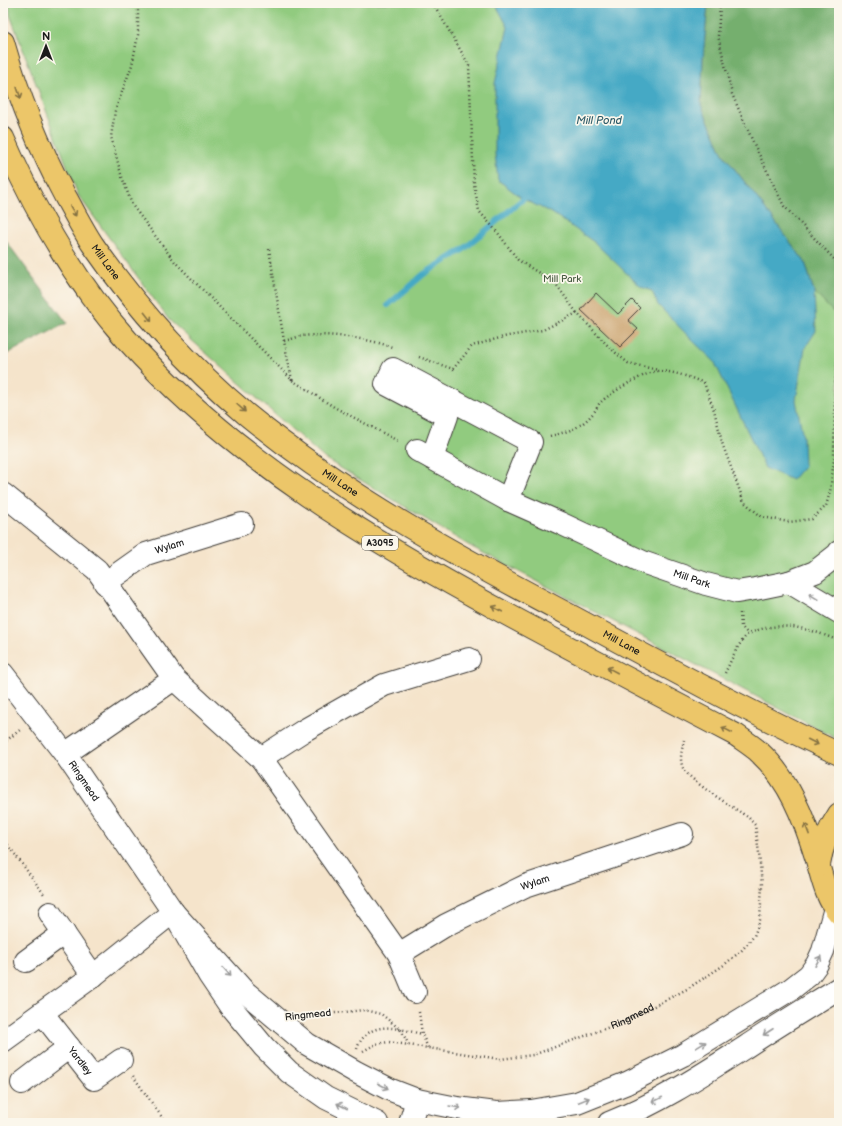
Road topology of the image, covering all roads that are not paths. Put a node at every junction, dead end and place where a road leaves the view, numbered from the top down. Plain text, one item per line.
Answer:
1 (3, 42) edge
2 (3, 138) edge
3 (3, 494) edge
4 (508, 500) junction
5 (242, 524) dead end
6 (839, 552) edge
7 (790, 582) junction
8 (105, 583) junction
9 (839, 612) edge
10 (469, 659) dead end
11 (3, 674) edge
12 (174, 679) junction
13 (65, 754) junction
14 (839, 754) edge
15 (262, 758) junction
16 (839, 814) edge
17 (682, 834) dead end
18 (819, 866) junction
19 (837, 911) edge
20 (173, 912) junction
21 (50, 913) road end
22 (64, 933) junction
23 (399, 954) junction
24 (26, 961) dead end
25 (93, 976) junction
26 (839, 988) edge
27 (415, 992) road end
28 (43, 1014) junction
29 (3, 1041) edge
30 (69, 1047) junction
31 (121, 1060) road end
32 (22, 1083) dead end
33 (417, 1100) junction
34 (377, 1123) edge
35 (410, 1123) edge
36 (608, 1123) edge

1 -> 14 main road, Mill Lane / A3095
18 -> 2 main road, A3095
3 - 8 street
4 - 4 street, Mill Park
4 - 7 street, Mill Park
5 - 8 street, Wylam
6 - 7 street, Mill Park
9 -> 7 street
8 - 12 street
10 - 15 street
11 - 13 street, Ringmead
12 - 13 street
12 - 15 street
13 - 20 street, Ringmead
15 - 23 street
16 - 18 main road, A3095
17 - 23 street, Wylam
18 - 19 main road, A3095
33 -> 19 street, Ringmead
20 - 25 street
20 -> 33 street, Ringmead
34 -> 20 street, Ringmead
21 - 22 street
22 - 24 street
22 - 25 street
23 - 27 street
25 - 28 street
26 -> 36 street
28 - 29 street
28 - 30 street, Yardley
30 - 31 street, Yardley
30 - 32 street
33 - 35 street

